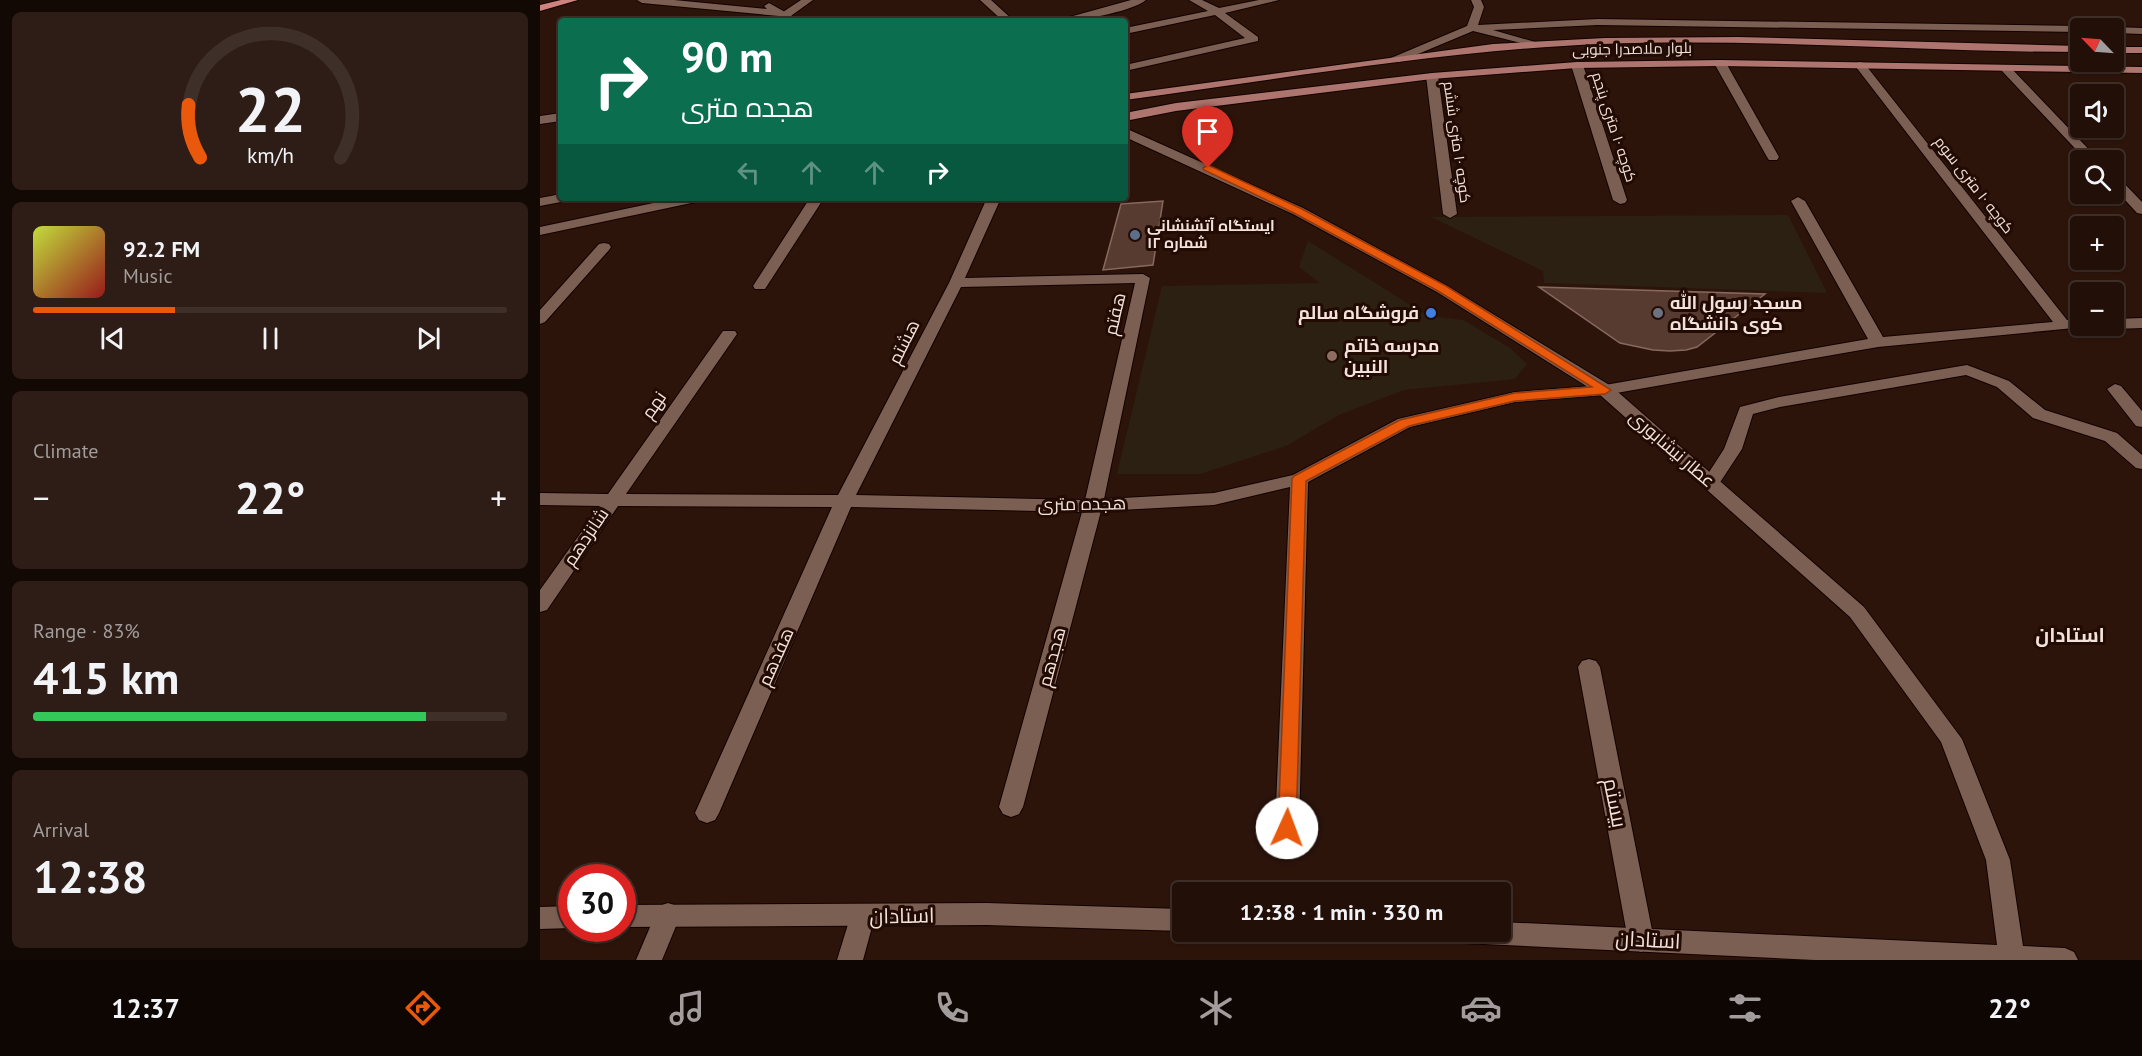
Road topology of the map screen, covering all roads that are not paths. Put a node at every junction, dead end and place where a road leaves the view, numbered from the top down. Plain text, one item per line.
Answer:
1 (573, 0) edge
2 (642, 0) edge
3 (760, 0) edge
4 (778, 0) edge
5 (808, 0) edge
6 (985, 0) edge
7 (1194, 0) edge
8 (1274, 0) edge
9 (1476, 0) edge
10 (1132, 1) edge
11 (540, 8) edge
12 (1216, 12) junction
13 (781, 15) junction
14 (788, 18) edge
15 (1006, 18) edge
16 (1071, 18) edge
17 (1472, 27) junction
18 (2070, 29) edge
19 (1128, 30) edge
20 (2124, 30) edge
21 (2142, 31) edge
22 (1537, 44) junction
23 (2070, 49) edge
24 (2124, 50) edge
25 (2142, 50) edge
26 (1395, 60) junction
27 (1720, 63) junction
28 (1577, 65) junction
29 (1860, 65) junction
30 (1128, 67) edge
31 (2006, 69) junction
32 (2142, 70) edge
33 (1432, 76) junction
34 (1128, 97) edge
35 (1128, 116) edge
36 (558, 117) edge
37 (540, 120) edge
38 (1128, 133) edge
39 (2083, 150) edge
40 (1773, 157) dead end
41 (2124, 191) edge
42 (558, 199) edge
43 (1620, 200) dead end
44 (682, 201) edge
45 (815, 201) edge
46 (993, 201) edge
47 (1798, 201) dead end
48 (540, 202) edge
49 (2142, 210) edge
50 (1450, 214) dead end
51 (540, 231) edge
52 (604, 247) dead end
53 (956, 283) junction
54 (760, 286) dead end
55 (540, 319) edge
56 (2142, 323) edge
57 (2124, 324) edge
58 (2063, 325) junction
59 (2070, 325) edge
60 (729, 334) dead end
61 (1878, 342) junction
62 (2115, 389) dead end
63 (1605, 390) junction
64 (2142, 422) edge
65 (2142, 464) edge
66 (1299, 479) junction
67 (1711, 483) junction
68 (540, 499) edge
69 (612, 499) junction
70 (844, 501) junction
71 (1093, 506) junction
72 (540, 605) edge
73 (1588, 667) dead end
74 (1011, 807) dead end
75 (707, 813) dead end
76 (1287, 828) dead end
77 (668, 914) junction
78 (636, 915) edge
79 (862, 916) junction
80 (558, 917) edge
81 (540, 918) edge
82 (1172, 920) edge
83 (1511, 934) edge
84 (1641, 940) junction
85 (2012, 959) edge
86 (649, 960) edge
87 (850, 960) edge
88 (2065, 960) edge

1 - 11 highway
2 - 13 street
3 - 13 street
4 - 13 street
5 - 13 street
6 - 15 street
7 - 12 street
8 - 12 street
9 - 17 street
10 - 16 street
12 - 19 street
12 - 30 street
13 - 14 street
17 - 18 street
17 - 22 street
17 - 26 street
20 - 21 street
22 - 23 main road, بلوار ملاصدرا جنوبی
22 - 26 main road, بلوار ملاصدرا جنوبی
24 - 25 main road
26 - 34 main road, بلوار ملاصدرا جنوبی
27 - 28 main road, بلوار ملاصدرا جنوبی
27 - 29 main road, بلوار ملاصدرا جنوبی
27 - 40 street
28 - 33 main road, بلوار ملاصدرا جنوبی
28 - 43 street, کوچه ۱۰ متری پنجم
29 - 31 main road, بلوار ملاصدرا جنوبی
29 - 58 street, کوچه ۱۰ متری سوم
31 - 32 main road, بلوار ملاصدرا جنوبی
31 - 39 street
33 - 35 main road, بلوار ملاصدرا جنوبی
33 - 50 street, کوچه ۱۰ متری ششم
36 - 37 street
38 - 63 street, عطار نیشابوری
41 - 49 street
42 - 48 street
44 - 51 street
45 - 54 street
46 - 53 street, هشتم
47 - 61 street
52 - 55 street
53 - 70 street, هشتم
53 - 71 street, هفتم
56 - 57 street
58 - 59 street, هجده متری
58 - 61 street, هجده متری
60 - 69 street, نهم
61 - 63 street, هجده متری
62 - 64 street
63 - 66 street, هجده متری
63 - 67 street, عطار نیشابوری
65 - 67 street
66 - 71 street, هجده متری
66 - 76 street
67 - 85 street, عطار نیشابوری
68 - 69 street, هجده متری
69 - 70 street, هجده متری
69 - 72 street, شانزدهم
70 - 71 street, هجده متری
70 - 75 street, هفدهم
71 - 74 street, هجدهم
73 - 84 street, بیستم
77 - 78 street, استادان
77 - 79 street, استادان
77 - 86 street
79 - 82 street, استادان
79 - 87 street
80 - 81 street
83 - 84 street, استادان
84 - 85 street, استادان
85 - 88 street, استادان

